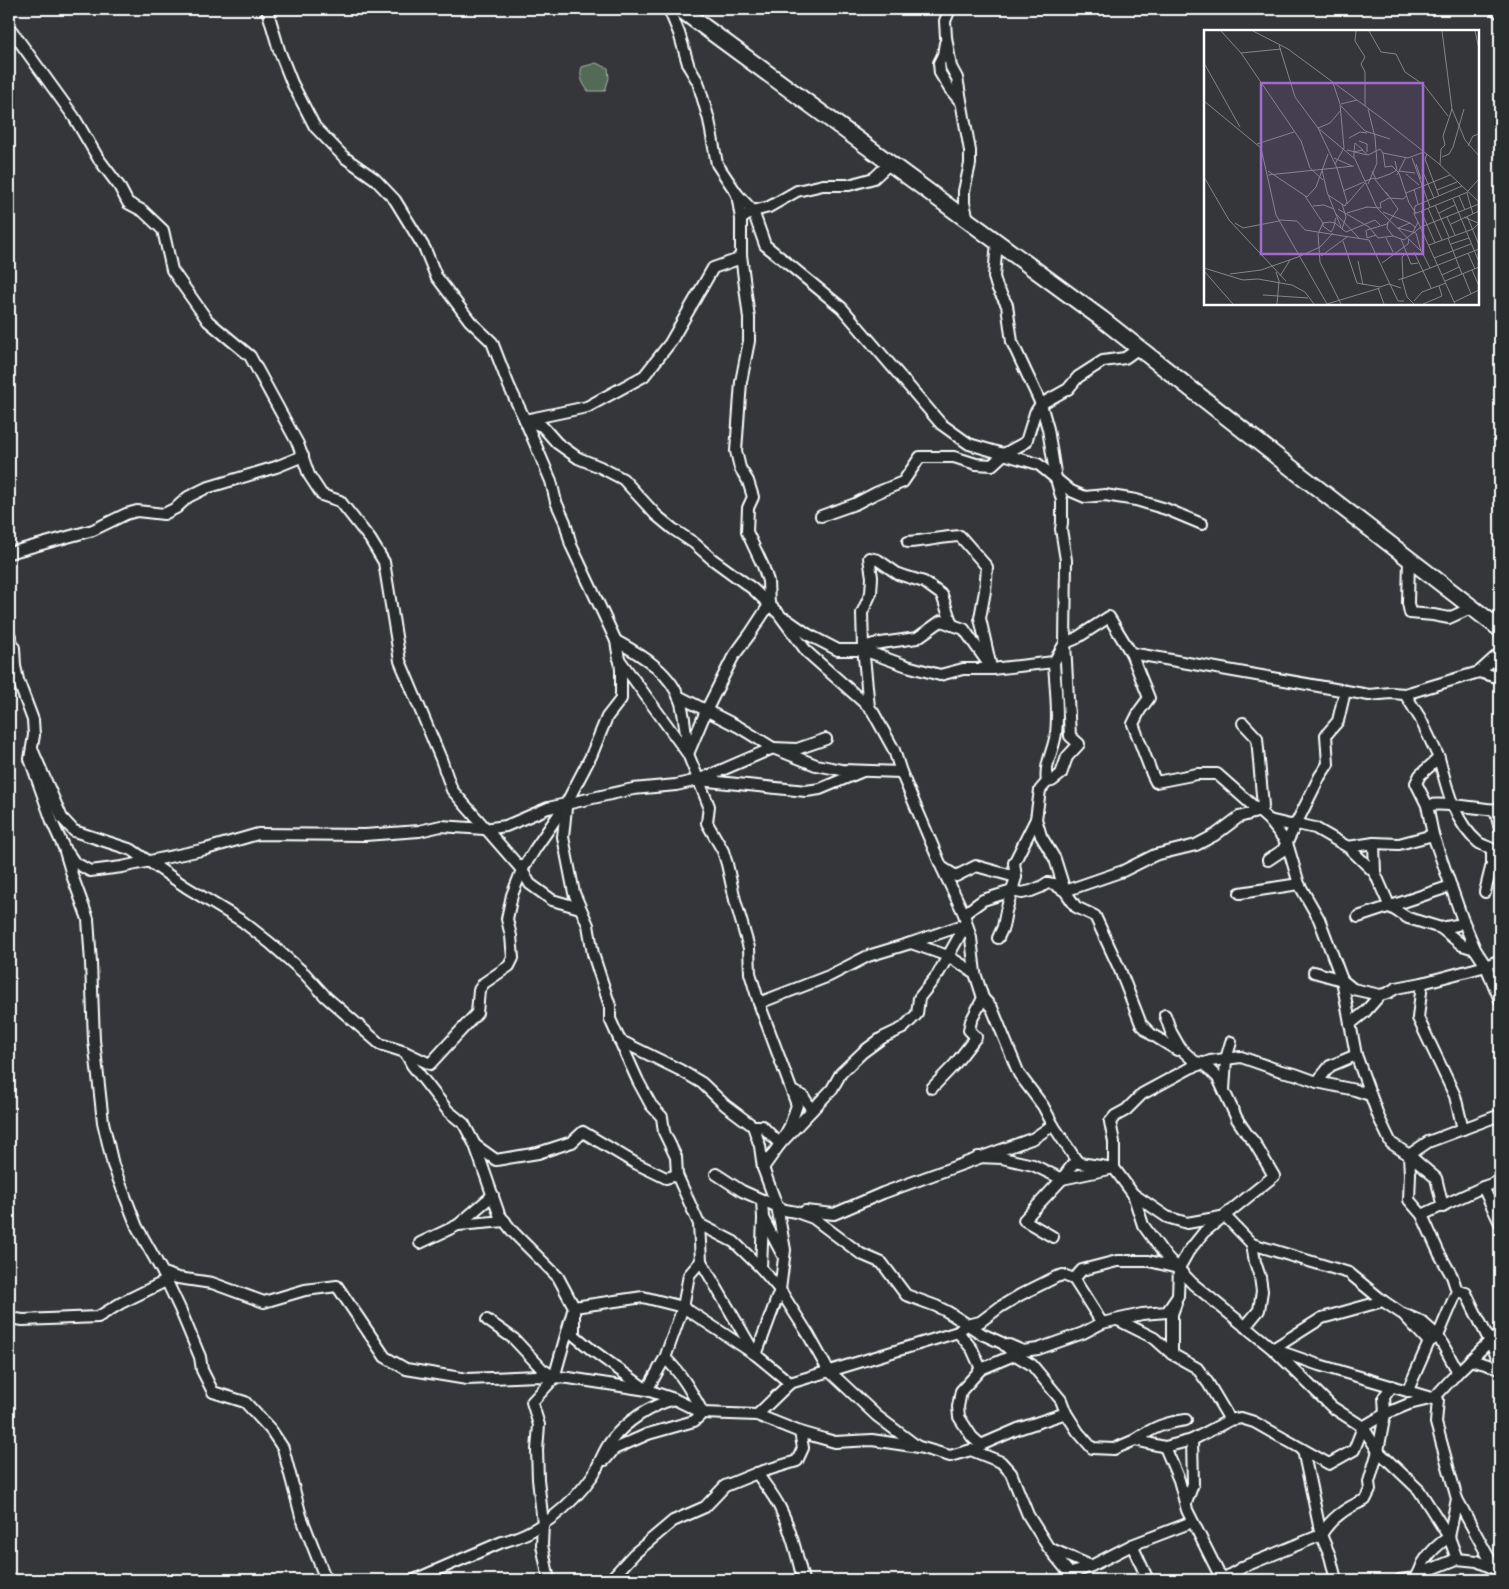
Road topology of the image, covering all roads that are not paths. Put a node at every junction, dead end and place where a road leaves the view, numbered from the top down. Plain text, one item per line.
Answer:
1 (267, 9) edge
2 (669, 9) edge
3 (680, 9) edge
4 (950, 9) edge
5 (1495, 9) edge
6 (1500, 13) edge
7 (9, 27) edge
8 (890, 163) junction
9 (737, 194) junction
10 (753, 211) junction
11 (741, 219) junction
12 (968, 220) junction
13 (997, 241) junction
14 (741, 255) junction
15 (1139, 348) junction
16 (1041, 404) junction
17 (524, 420) junction
18 (1004, 454) junction
19 (303, 456) junction
20 (1056, 480) junction
21 (821, 516) dead end
22 (1202, 524) dead end
23 (908, 542) dead end
24 (9, 552) edge
25 (1409, 559) junction
26 (769, 605) junction
27 (1472, 607) junction
28 (779, 614) junction
29 (952, 625) junction
30 (1500, 629) edge
31 (9, 634) edge
32 (616, 641) junction
33 (1066, 643) junction
34 (863, 648) junction
35 (1131, 653) junction
36 (1500, 653) edge
37 (619, 659) junction
38 (1054, 662) junction
39 (992, 669) junction
40 (1479, 672) junction
41 (1500, 678) edge
42 (1345, 690) junction
43 (1405, 694) junction
44 (678, 696) junction
45 (869, 707) junction
46 (706, 711) junction
47 (1244, 722) dead end
48 (826, 738) dead end
49 (32, 748) junction
50 (773, 748) junction
51 (688, 754) junction
52 (1439, 758) junction
53 (863, 771) junction
54 (901, 772) junction
55 (698, 780) junction
56 (1047, 782) junction
57 (566, 804) junction
58 (1427, 806) junction
59 (1452, 806) junction
60 (1498, 810) edge
61 (1260, 811) junction
62 (1036, 819) junction
63 (1269, 820) junction
64 (1297, 824) junction
65 (484, 829) junction
66 (1500, 829) edge
67 (1433, 835) junction
68 (1287, 843) junction
69 (1374, 843) junction
70 (1348, 847) junction
71 (64, 848) junction
72 (1268, 860) dead end
73 (148, 861) junction
74 (942, 868) junction
75 (522, 870) junction
76 (1374, 873) junction
77 (1016, 876) junction
78 (1298, 884) junction
79 (1451, 886) junction
80 (1012, 891) junction
81 (1065, 891) junction
82 (1485, 892) dead end
83 (1240, 893) dead end
84 (1390, 907) junction
85 (580, 908) junction
86 (1358, 918) dead end
87 (965, 919) junction
88 (1460, 921) junction
89 (1441, 928) junction
90 (1452, 936) junction
91 (998, 938) dead end
92 (911, 943) junction
93 (1475, 949) junction
94 (948, 956) junction
95 (1500, 960) edge
96 (1486, 966) junction
97 (1314, 972) dead end
98 (975, 973) junction
99 (1342, 980) junction
100 (1422, 983) junction
101 (1380, 996) junction
102 (983, 998) junction
103 (1500, 1000) edge
104 (759, 1002) junction
105 (1164, 1015) dead end
106 (1350, 1024) junction
107 (619, 1040) junction
108 (1180, 1048) junction
109 (404, 1052) junction
110 (1356, 1055) junction
111 (1241, 1057) junction
112 (1226, 1060) junction
113 (1203, 1063) junction
114 (1317, 1082) junction
115 (932, 1088) dead end
116 (792, 1091) junction
117 (1224, 1093) junction
118 (1370, 1095) junction
119 (812, 1110) junction
120 (1500, 1115) edge
121 (1052, 1125) junction
122 (753, 1126) junction
123 (1463, 1128) junction
124 (780, 1144) junction
125 (475, 1145) junction
126 (1409, 1156) junction
127 (978, 1157) junction
128 (1076, 1160) junction
129 (763, 1168) junction
130 (1114, 1168) junction
131 (677, 1174) junction
132 (716, 1174) dead end
133 (1062, 1179) junction
134 (1500, 1181) edge
135 (1483, 1187) junction
136 (1133, 1194) junction
137 (493, 1195) junction
138 (762, 1200) junction
139 (777, 1206) junction
140 (1443, 1207) junction
141 (796, 1212) junction
142 (1225, 1216) junction
143 (1422, 1216) junction
144 (764, 1218) junction
145 (505, 1221) junction
146 (1500, 1223) edge
147 (698, 1224) junction
148 (458, 1225) junction
149 (1053, 1237) dead end
150 (420, 1243) dead end
151 (1252, 1244) junction
152 (784, 1258) junction
153 (701, 1262) junction
154 (761, 1268) junction
155 (1179, 1268) junction
156 (165, 1277) junction
157 (1074, 1279) junction
158 (780, 1290) junction
159 (1457, 1291) junction
160 (1178, 1296) junction
161 (1383, 1301) junction
162 (574, 1307) junction
163 (683, 1308) junction
164 (9, 1318) edge
165 (487, 1320) dead end
166 (1118, 1320) junction
167 (1102, 1323) junction
168 (1245, 1327) junction
169 (962, 1328) junction
170 (1495, 1338) edge
171 (1433, 1339) junction
172 (1273, 1349) junction
173 (1020, 1353) junction
174 (1172, 1354) junction
175 (756, 1355) junction
176 (666, 1358) junction
177 (1470, 1360) junction
178 (1500, 1364) edge
179 (1500, 1368) edge
180 (828, 1370) junction
181 (981, 1370) junction
182 (1458, 1372) junction
183 (554, 1378) junction
184 (790, 1383) junction
185 (1392, 1386) junction
186 (647, 1390) junction
187 (1408, 1390) junction
188 (1434, 1398) junction
189 (674, 1399) junction
190 (703, 1413) junction
191 (1066, 1413) junction
192 (1385, 1414) junction
193 (757, 1415) junction
194 (1186, 1420) dead end
195 (1230, 1420) junction
196 (1363, 1426) junction
197 (800, 1432) junction
198 (1135, 1440) junction
199 (1192, 1440) junction
200 (981, 1445) junction
201 (919, 1447) junction
202 (1165, 1447) junction
203 (971, 1450) junction
204 (1303, 1450) junction
205 (1378, 1451) junction
206 (757, 1473) junction
207 (593, 1474) junction
208 (1457, 1500) junction
209 (1186, 1503) junction
210 (1192, 1522) junction
211 (543, 1524) junction
212 (1321, 1535) junction
213 (1449, 1537) junction
214 (1132, 1545) junction
215 (1048, 1548) junction
216 (1457, 1559) junction
217 (1091, 1566) junction
218 (1495, 1569) junction
219 (1072, 1577) edge
220 (1416, 1577) edge
221 (1222, 1579) edge
222 (326, 1580) edge
223 (414, 1580) edge
224 (549, 1580) edge
225 (610, 1580) edge
226 (803, 1580) edge
227 (1148, 1580) edge
228 (1336, 1580) edge
229 (1400, 1580) edge
230 (1500, 1580) edge

1 - 17 street
2 - 9 street
3 - 8 highway
4 - 12 street
5 - 6 street
7 - 19 street
8 - 10 street
8 - 12 highway
9 - 10 street
9 - 11 street
10 - 11 street
10 - 18 street
11 - 14 street
12 - 13 highway
13 - 15 highway
13 - 16 street
14 - 17 street
14 - 26 street
15 - 16 street
15 - 25 highway
16 - 18 street
16 - 20 street
17 - 26 street
17 - 32 street
18 - 20 street
18 - 21 street
19 - 24 street
19 - 65 street
20 - 22 street
20 - 33 street
23 - 39 street
25 - 27 highway
25 - 27 street
26 - 28 street
26 - 46 street
27 - 30 highway
28 - 34 street
28 - 45 street
29 - 34 street
29 - 34 street
29 - 39 street
31 - 49 street
32 - 37 street
32 - 44 street
33 - 35 street
33 - 38 street
33 - 56 street
34 - 39 street
34 - 45 street
35 - 42 street
35 - 61 street
36 - 40 street
37 - 51 street
37 - 57 street
38 - 39 street
38 - 56 street
40 - 41 street
40 - 43 street
42 - 43 street
42 - 64 street
43 - 52 street
44 - 46 street
44 - 51 street
45 - 54 street
46 - 50 street
46 - 51 street
47 - 61 street
48 - 50 street
49 - 71 street
49 - 73 street
50 - 53 street
50 - 55 street
51 - 55 street
52 - 58 street
52 - 59 street
53 - 54 street
53 - 55 street
54 - 74 street
55 - 57 street
55 - 104 street
56 - 62 street
57 - 65 street
57 - 75 street
57 - 85 street
58 - 59 street
58 - 67 street
59 - 60 street
59 - 82 street
60 - 66 street
61 - 63 street
61 - 81 street
62 - 77 street
62 - 81 street
63 - 64 street
63 - 68 street
64 - 68 street
64 - 70 street
65 - 73 street
65 - 75 street
67 - 69 street
67 - 79 street
68 - 72 street
68 - 78 street
69 - 70 street
69 - 76 street
70 - 76 street
71 - 73 street
71 - 156 street
73 - 109 street
74 - 77 street
74 - 87 street
75 - 85 street
75 - 109 street
76 - 84 street
77 - 80 street
78 - 83 street
78 - 99 street
79 - 84 street
79 - 88 street
80 - 81 street
80 - 87 street
80 - 91 street
81 - 108 street
84 - 86 street
84 - 89 street
85 - 107 street
87 - 92 street
87 - 94 street
87 - 98 street
88 - 89 street
88 - 90 street
88 - 93 street
89 - 90 street
90 - 93 street
92 - 94 street
92 - 104 street
93 - 96 street
94 - 98 street
94 - 119 street
95 - 96 street
96 - 100 street
96 - 103 street
97 - 99 street
98 - 102 street
99 - 101 street
99 - 106 street
100 - 101 street
100 - 123 street
101 - 106 street
102 - 115 street
102 - 121 street
104 - 116 street
105 - 108 street
106 - 110 street
107 - 122 street
107 - 131 street
108 - 113 street
109 - 125 street
110 - 114 street
110 - 118 street
111 - 112 street
111 - 112 street
111 - 114 street
112 - 113 street
112 - 117 street
113 - 117 street
113 - 130 street
114 - 118 street
116 - 119 street
116 - 124 street
117 - 142 street
118 - 126 street
119 - 124 street
120 - 123 street
121 - 127 street
121 - 128 street
122 - 124 street
122 - 129 street
123 - 126 street
124 - 129 street
125 - 131 street
125 - 137 street
126 - 140 street
126 - 143 street
127 - 133 street
127 - 141 street
128 - 130 street
128 - 133 street
129 - 139 street
130 - 133 street
130 - 136 street
131 - 147 street
132 - 138 street
133 - 149 street
134 - 135 street
135 - 140 street
135 - 146 street
136 - 142 street
136 - 155 street
137 - 145 street
137 - 148 street
138 - 139 street
138 - 144 street
139 - 141 street
139 - 152 street
140 - 143 street
141 - 169 street
142 - 151 street
142 - 155 street
143 - 159 street
144 - 152 street
144 - 154 street
145 - 148 street
145 - 162 street
147 - 153 street
147 - 154 street
148 - 150 street
151 - 161 street
151 - 168 street
152 - 158 street
153 - 163 street
153 - 175 street
154 - 158 street
155 - 157 street
155 - 160 street
155 - 168 street
156 - 164 street
156 - 183 street
156 - 222 street
157 - 167 street
157 - 169 street
158 - 175 street
158 - 180 street
159 - 170 street
159 - 171 street
160 - 166 street
160 - 174 street
161 - 171 street
161 - 172 street
162 - 163 street
162 - 183 street
162 - 186 street
163 - 175 street
163 - 176 street
165 - 183 street
166 - 167 street
166 - 174 street
167 - 173 street
168 - 172 street
169 - 173 street
169 - 180 street
169 - 181 street
170 - 177 street
170 - 178 street
171 - 182 street
171 - 187 street
172 - 185 street
172 - 196 street
173 - 181 street
173 - 191 street
174 - 195 street
175 - 184 street
176 - 186 street
176 - 190 street
177 - 179 street
177 - 182 street
180 - 184 street
180 - 201 street
181 - 200 street
182 - 188 street
183 - 186 street
183 - 211 street
184 - 193 street
185 - 187 street
185 - 192 street
186 - 189 street
187 - 188 street
188 - 192 street
188 - 208 street
189 - 190 street
189 - 207 street
190 - 193 street
190 - 207 street
191 - 198 street
191 - 200 street
192 - 196 street
192 - 205 street
193 - 197 street
194 - 198 street
195 - 199 street
195 - 204 street
196 - 204 street
196 - 205 street
197 - 201 street
197 - 206 street
198 - 202 street
199 - 202 street
199 - 209 street
200 - 203 street
201 - 203 street
202 - 209 street
203 - 215 street
204 - 212 street
205 - 212 street
205 - 213 street
206 - 225 street
206 - 226 street
207 - 211 street
208 - 213 street
208 - 218 street
209 - 210 street
210 - 214 street
210 - 221 street
211 - 223 street
211 - 224 street
212 - 221 street
212 - 228 street
213 - 216 street
213 - 220 street
214 - 217 street
214 - 227 street
215 - 217 street
215 - 219 street
216 - 218 street
216 - 220 street
217 - 219 street
218 - 230 street
220 - 229 street

